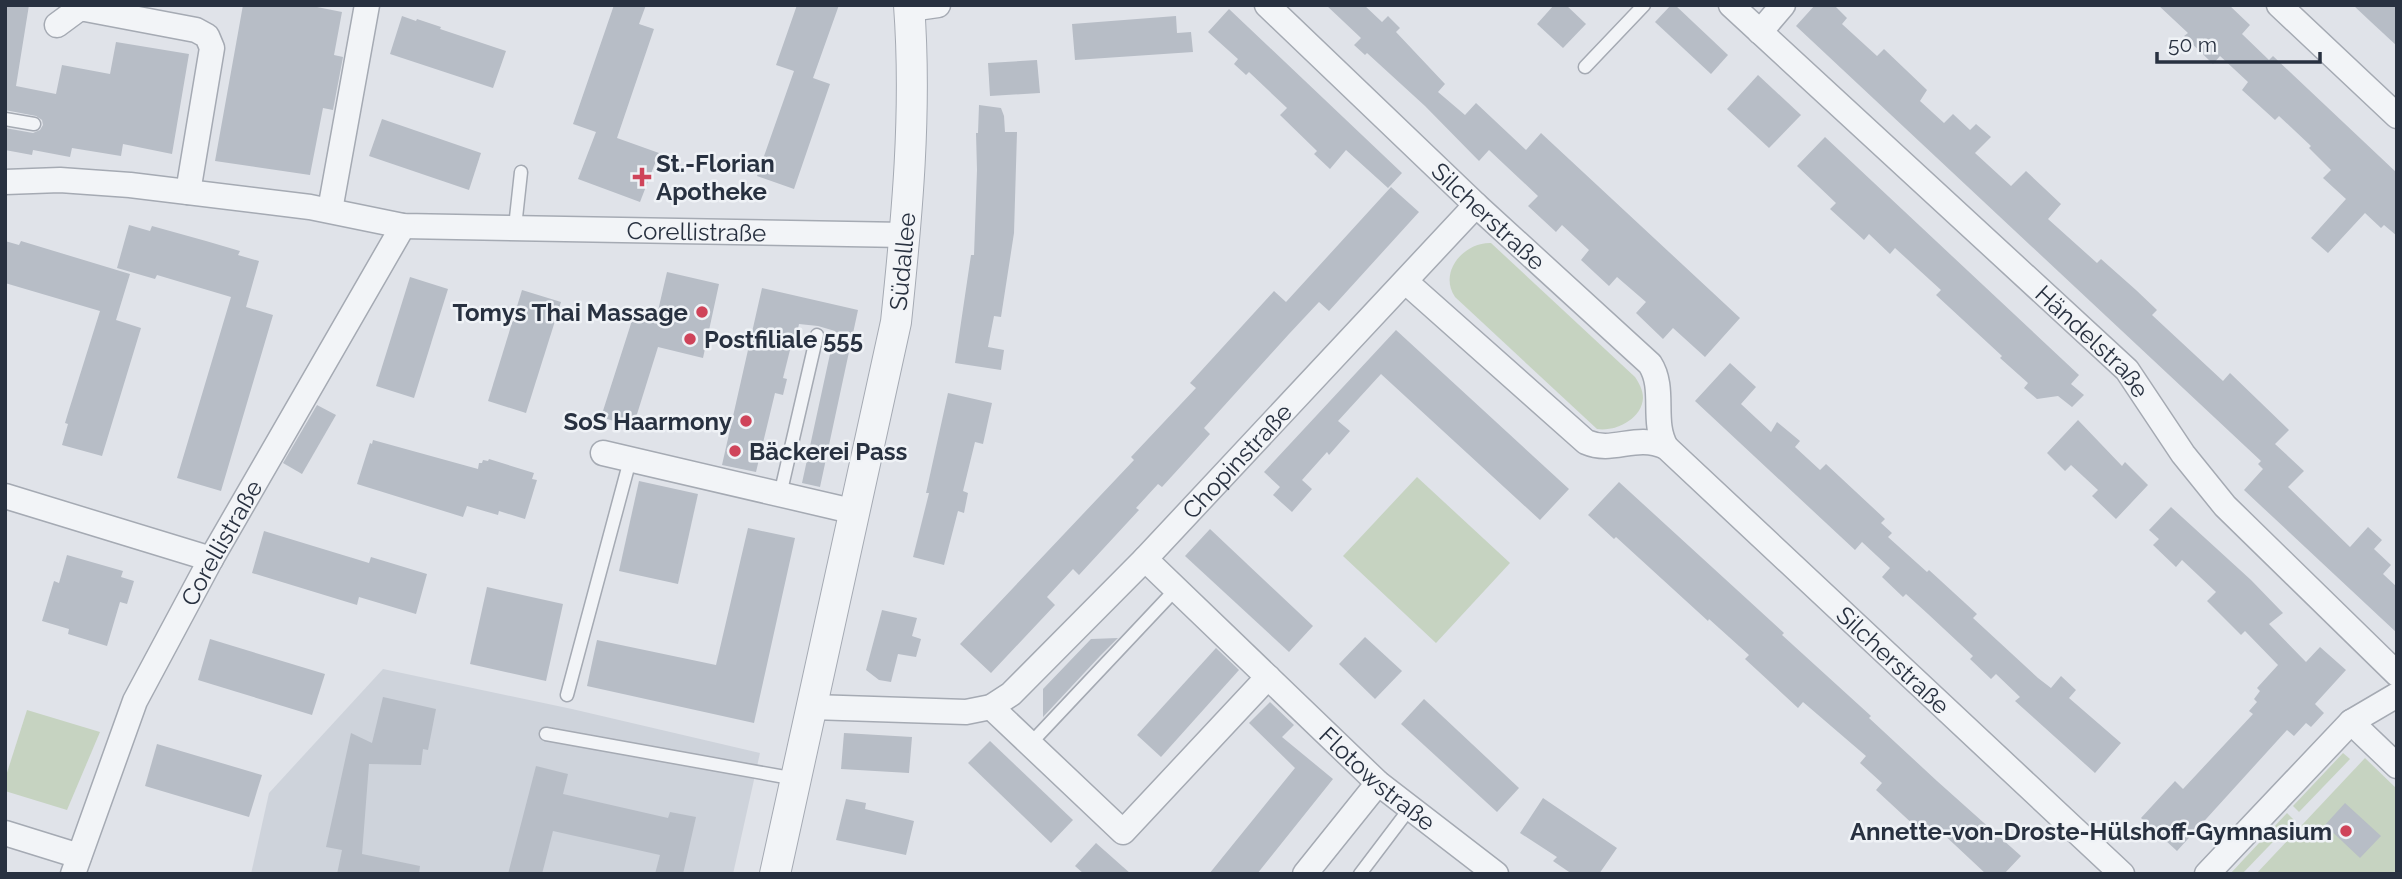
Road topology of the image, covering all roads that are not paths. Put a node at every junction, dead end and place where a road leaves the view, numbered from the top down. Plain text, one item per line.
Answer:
1 (366, 5) edge
2 (1267, 5) edge
3 (1644, 5) edge
4 (1731, 5) edge
5 (1783, 5) edge
6 (2279, 5) edge
7 (919, 6) edge
8 (57, 25) dead end
9 (1760, 32) junction
10 (1585, 67) dead end
11 (2397, 116) edge
12 (5, 119) edge
13 (34, 124) dead end
14 (520, 172) dead end
15 (5, 182) edge
16 (188, 192) junction
17 (1476, 205) junction
18 (330, 211) junction
19 (403, 226) junction
20 (515, 227) junction
21 (905, 235) junction
22 (1406, 282) junction
23 (817, 335) dead end
24 (1666, 447) junction
25 (603, 453) dead end
26 (630, 460) junction
27 (780, 495) junction
28 (5, 496) edge
29 (856, 512) junction
30 (211, 559) junction
31 (1145, 559) junction
32 (1176, 589) junction
33 (2397, 674) edge
34 (1268, 677) junction
35 (567, 695) dead end
36 (2397, 695) edge
37 (812, 707) junction
38 (991, 707) junction
39 (2351, 722) junction
40 (546, 734) dead end
41 (1030, 744) junction
42 (2397, 766) edge
43 (796, 779) junction
44 (1378, 783) junction
45 (1410, 808) junction
46 (5, 833) edge
47 (76, 865) edge
48 (775, 874) edge
49 (1305, 874) edge
50 (1360, 874) edge
51 (1496, 874) edge
52 (2122, 874) edge
53 (2207, 874) edge

1 - 18 street
2 - 17 street, Silcherstraße
3 - 10 lane
4 - 9 street, Händelstraße
5 - 9 street
6 - 11 street
7 - 21 street, Südallee
8 - 16 street
9 - 33 street, Händelstraße
12 - 13 lane
14 - 20 lane
15 - 16 street, Corellistraße
16 - 18 street, Corellistraße
17 - 22 street, Chopinstraße
17 - 24 street, Silcherstraße
18 - 19 street, Corellistraße
19 - 20 street, Corellistraße
19 - 30 street, Corellistraße
20 - 21 street, Corellistraße
21 - 29 street, Südallee
22 - 24 street
22 - 31 street, Chopinstraße
23 - 27 lane
24 - 52 street, Silcherstraße
25 - 26 street
26 - 27 street
26 - 35 lane
27 - 29 street
28 - 30 street
29 - 37 street, Südallee
30 - 47 street, Corellistraße
31 - 32 street, Flotowstraße
31 - 38 street, Chopinstraße
32 - 34 street, Flotowstraße
32 - 41 lane
34 - 41 street
34 - 44 street, Flotowstraße
36 - 39 street
37 - 38 street, Chopinstraße
37 - 43 street, Südallee
38 - 41 street
39 - 42 street
39 - 53 street
40 - 43 lane
43 - 48 street, Südallee
44 - 45 street, Flotowstraße
44 - 49 street
45 - 50 lane
45 - 51 street, Flotowstraße
46 - 47 street

